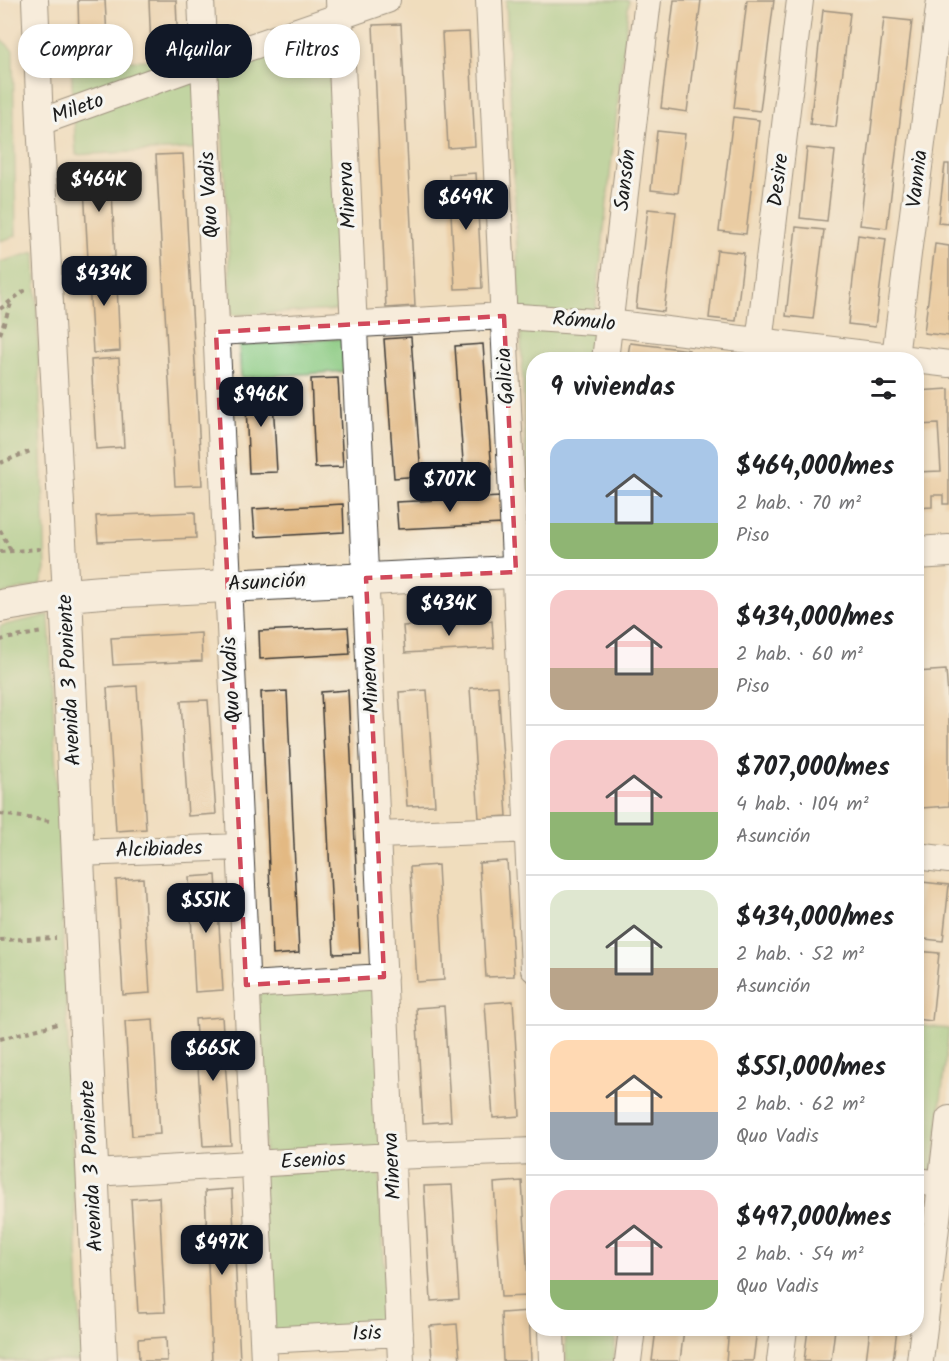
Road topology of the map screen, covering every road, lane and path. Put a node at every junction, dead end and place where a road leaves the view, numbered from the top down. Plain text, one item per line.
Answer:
1 (35, 0) edge
2 (201, 0) edge
3 (387, 0) edge
4 (489, 0) edge
5 (648, 0) edge
6 (800, 0) edge
7 (940, 0) edge
8 (340, 8) edge
9 (202, 24) edge
10 (252, 44) edge
11 (162, 78) edge
12 (205, 78) edge
13 (40, 122) junction
14 (12, 300) dead end
15 (504, 316) junction
16 (609, 323) junction
17 (354, 325) junction
18 (216, 332) junction
19 (0, 334) edge
20 (758, 350) edge
21 (606, 352) edge
22 (797, 352) edge
23 (897, 352) edge
24 (924, 361) edge
25 (949, 364) edge
26 (33, 449) dead end
27 (0, 463) edge
28 (0, 530) edge
29 (39, 549) dead end
30 (11, 551) junction
31 (949, 551) edge
32 (0, 552) edge
33 (924, 553) edge
34 (525, 571) edge
35 (366, 578) junction
36 (228, 586) junction
37 (66, 595) junction
38 (0, 606) edge
39 (526, 614) edge
40 (0, 814) edge
41 (76, 822) junction
42 (526, 829) edge
43 (378, 835) junction
44 (240, 847) junction
45 (78, 854) junction
46 (924, 857) edge
47 (949, 860) edge
48 (62, 937) dead end
49 (0, 940) edge
50 (384, 977) junction
51 (246, 985) junction
52 (60, 1023) dead end
53 (0, 1039) edge
54 (949, 1119) edge
55 (526, 1151) edge
56 (392, 1156) junction
57 (255, 1164) junction
58 (93, 1173) junction
59 (936, 1184) edge
60 (924, 1317) edge
61 (400, 1333) junction
62 (551, 1336) edge
63 (631, 1336) edge
64 (783, 1336) edge
65 (922, 1336) edge
66 (263, 1350) edge
67 (101, 1361) edge
68 (401, 1361) edge
69 (552, 1361) edge
70 (628, 1361) edge
71 (780, 1361) edge
72 (920, 1361) edge

1 - 13 street, Avenida 3 Poniente
2 - 9 street, Quo Vadis
3 - 8 street, Mileto
4 - 15 street, Galicia
5 - 16 street, Sansón
6 - 20 street, Desire
7 - 23 street, Vannia
8 - 10 street, Mileto
8 - 17 street, Minerva
11 - 13 street, Mileto
12 - 18 street, Quo Vadis
13 - 37 street, Avenida 3 Poniente
14 - 19 path
15 - 16 street, Rómulo
15 - 17 street, Rómulo
15 - 34 street, Galicia
16 - 20 street, Rómulo
16 - 21 street, Sansón
17 - 18 street, Rómulo
17 - 35 street, Minerva
18 - 36 street, Quo Vadis
20 - 22 street, Rómulo
24 - 25 street, Rómulo
26 - 27 path
28 - 30 path
29 - 30 path
30 - 32 path
31 - 33 street
34 - 35 street, Asunción
34 - 39 street, Galicia
35 - 36 street, Asunción
35 - 43 street, Minerva
36 - 37 street, Asunción
36 - 44 street, Quo Vadis
37 - 38 street, Asunción
37 - 41 street, Avenida 3 Poniente
40 - 41 path
41 - 45 street, Avenida 3 Poniente
42 - 43 street
43 - 50 street, Minerva
44 - 45 street, Alcibiades
44 - 51 street, Quo Vadis
45 - 58 street, Avenida 3 Poniente
46 - 47 street
48 - 49 path
50 - 51 street
50 - 56 street, Minerva
51 - 57 street, Quo Vadis
52 - 53 path
54 - 59 street
55 - 56 street, Esenios
56 - 57 street, Esenios
56 - 61 street, Minerva
57 - 58 street, Esenios
57 - 66 street, Quo Vadis
58 - 67 street, Avenida 3 Poniente
59 - 60 street
61 - 66 street, Isis
61 - 68 street, Minerva
62 - 69 street
63 - 70 street
64 - 71 street
65 - 72 street

